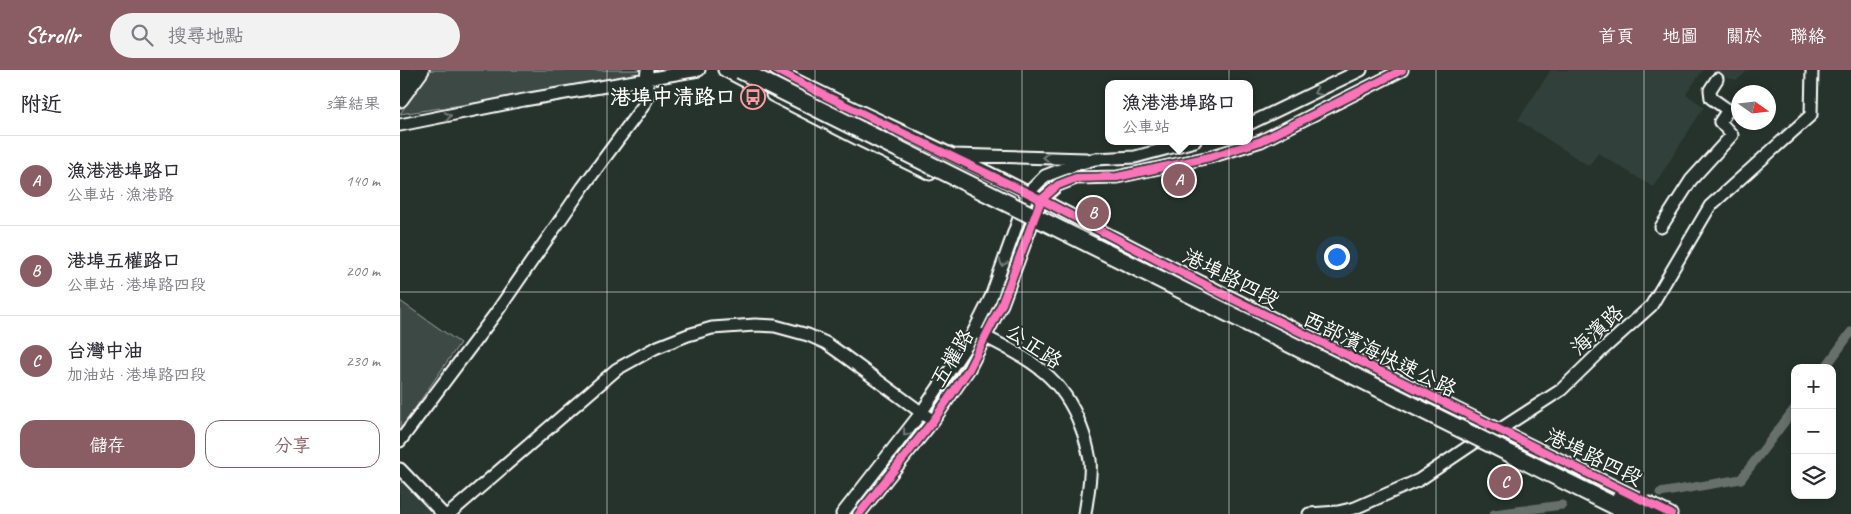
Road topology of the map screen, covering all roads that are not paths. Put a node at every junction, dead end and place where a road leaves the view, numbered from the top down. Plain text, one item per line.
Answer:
1 (406, 70) edge
2 (421, 70) edge
3 (699, 70) edge
4 (724, 70) edge
5 (740, 70) edge
6 (764, 70) edge
7 (776, 70) edge
8 (1361, 70) edge
9 (1402, 70) edge
10 (1812, 70) edge
11 (646, 74) edge
12 (400, 79) edge
13 (1718, 79) dead end
14 (400, 99) edge
15 (1253, 122) edge
16 (400, 125) edge
17 (1253, 144) edge
18 (1180, 145) edge
19 (1248, 145) edge
20 (950, 154) junction
21 (1095, 159) junction
22 (1028, 193) junction
23 (1041, 200) junction
24 (1019, 217) junction
25 (1033, 223) junction
26 (1661, 228) dead end
27 (974, 331) junction
28 (986, 337) junction
29 (922, 413) junction
30 (932, 421) junction
31 (1499, 430) junction
32 (400, 441) edge
33 (1477, 441) junction
34 (400, 469) edge
35 (443, 514) edge
36 (449, 514) edge
37 (842, 514) edge
38 (859, 514) edge
39 (1085, 514) edge
40 (1309, 514) edge
41 (1616, 514) edge
42 (1631, 514) edge
43 (1655, 514) edge
44 (1671, 514) edge

1 - 12 main road
2 - 14 main road
3 - 11 street
4 - 24 street, 港埠路四段
5 - 42 highway, 西部濱海快速公路, bridge
6 - 43 highway, 西部濱海快速公路, bridge
7 - 20 street, 港埠路四段
8 -> 15 street
9 - 17 street
10 - 31 street, 海濱路
16 -> 11 street
11 - 32 street
13 - 26 street
18 - 21 street
19 - 23 street
21 -> 20 street
20 - 22 street, 港埠路四段
21 - 22 street
22 - 23 street, 港埠路四段
22 - 24 street, 五權路
23 - 25 street, 五權路
23 - 31 street, 港埠路四段
24 - 25 street, 港埠路四段
24 -> 27 street, 五權路
25 - 28 street, 五權路
25 - 33 street, 港埠路四段
27 - 28 street, 公正路
27 - 29 street, 五權路
28 - 30 street, 五權路
28 - 39 street, 公正路
29 - 30 street
29 - 36 street
29 -> 37 street, 五權路
30 - 38 street, 五權路
31 - 33 street, 海濱路
31 - 44 street, 港埠路四段
33 - 40 street, 海濱路
33 - 41 street, 港埠路四段
34 - 35 street

